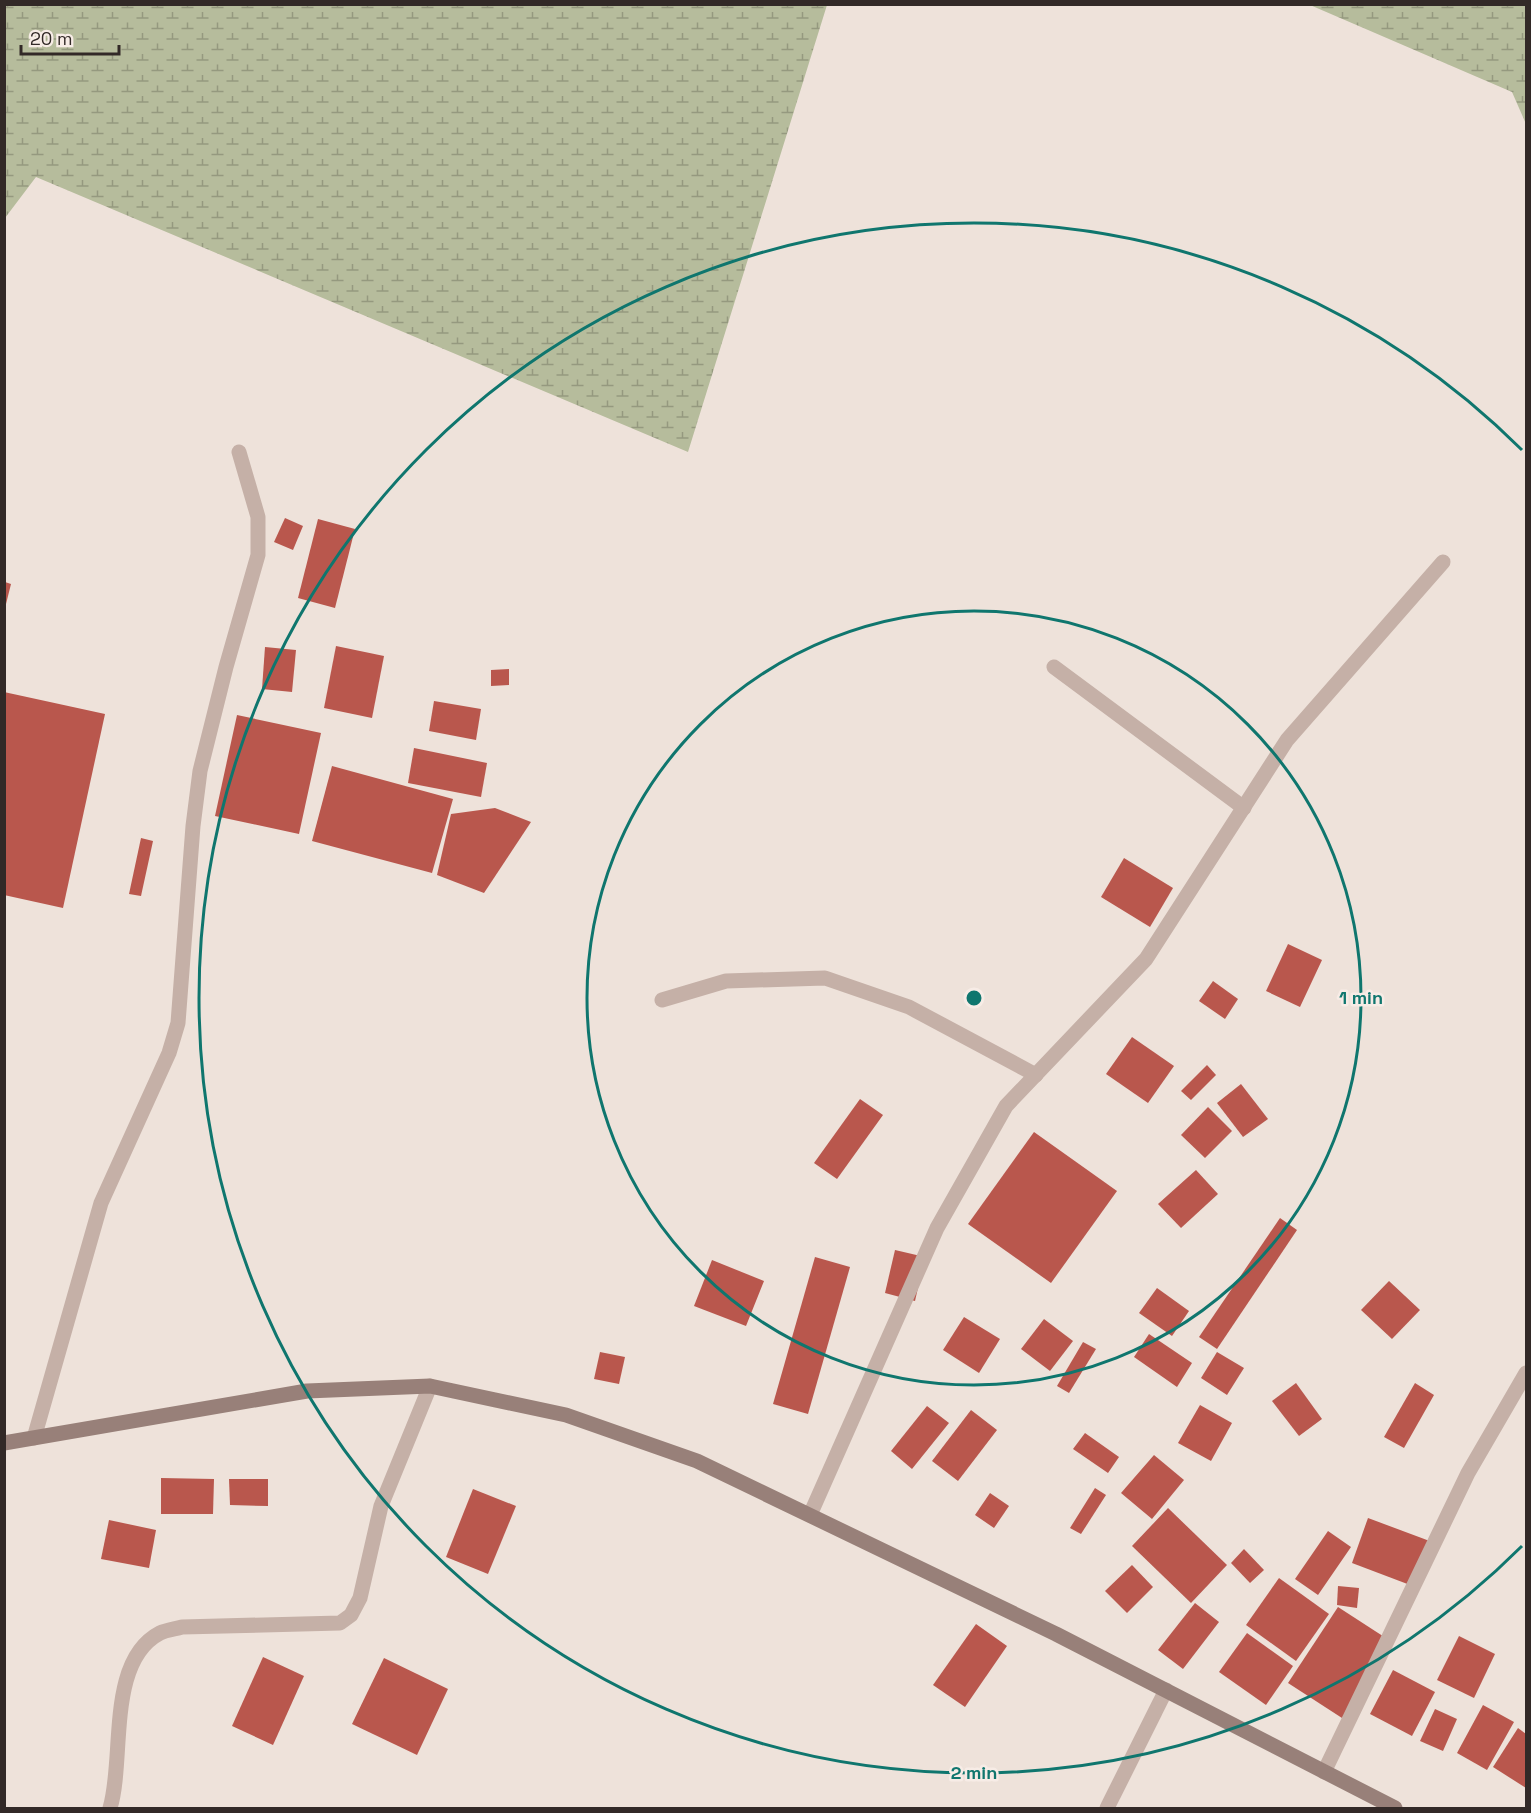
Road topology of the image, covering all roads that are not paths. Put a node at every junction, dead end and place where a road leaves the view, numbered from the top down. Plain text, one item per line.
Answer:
1 (239, 452) dead end
2 (1443, 562) dead end
3 (1053, 667) dead end
4 (1244, 808) junction
5 (662, 1000) dead end
6 (1036, 1075) junction
7 (1527, 1373) edge
8 (430, 1386) junction
9 (34, 1438) junction
10 (4, 1443) edge
11 (810, 1515) junction
12 (1166, 1690) junction
13 (1324, 1772) junction
14 (110, 1809) edge
15 (1107, 1809) edge
16 (1395, 1809) edge

1 - 9 street
2 - 4 street
3 - 4 street
4 - 6 street
5 - 6 street
6 - 11 street
7 - 13 street
8 - 9 main road
8 - 11 main road
8 - 14 street
9 - 10 main road
11 - 12 main road
12 - 13 main road
12 - 15 street
13 - 16 main road

